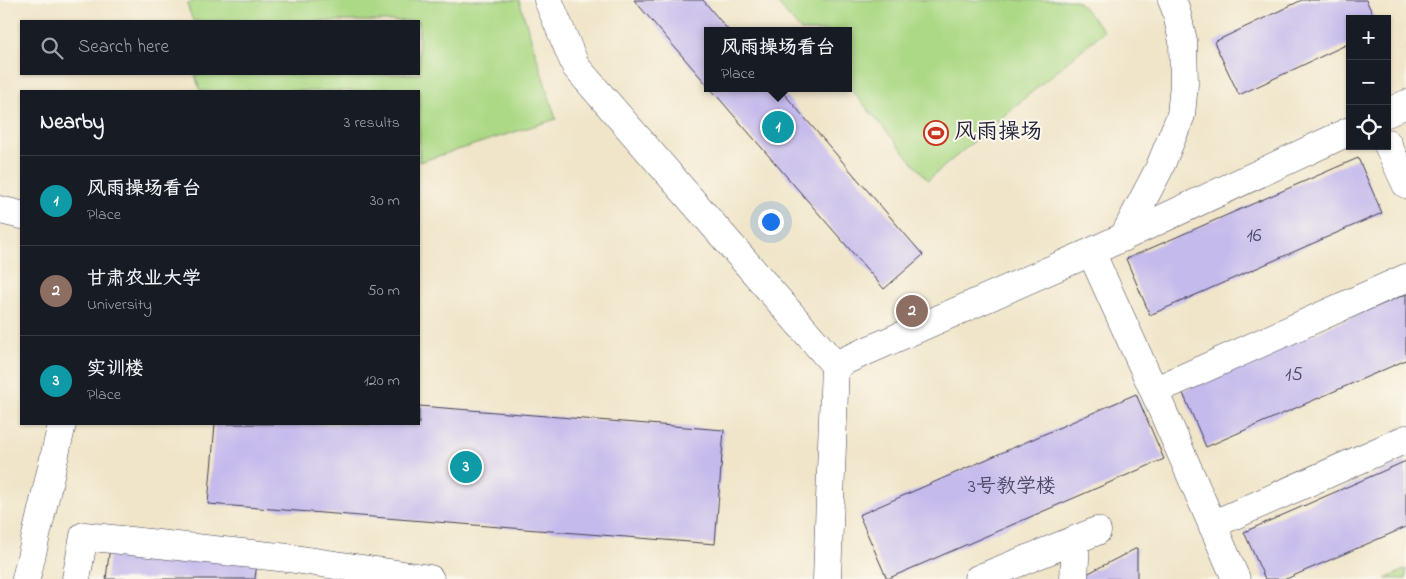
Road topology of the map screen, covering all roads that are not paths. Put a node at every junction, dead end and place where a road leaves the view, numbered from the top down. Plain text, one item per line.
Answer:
1 (548, 0) edge
2 (1172, 0) edge
3 (1406, 104) edge
4 (1391, 112) edge
5 (1346, 133) edge
6 (1390, 150) edge
7 (1406, 184) edge
8 (0, 210) edge
9 (20, 215) edge
10 (1123, 238) junction
11 (1091, 252) junction
12 (1406, 278) edge
13 (835, 365) junction
14 (1154, 391) junction
15 (62, 425) edge
16 (1406, 439) edge
17 (1212, 525) junction
18 (1041, 566) edge
19 (287, 568) edge
20 (983, 578) edge
21 (26, 579) edge
22 (76, 579) edge
23 (430, 579) edge
24 (827, 579) edge
25 (1074, 579) edge
26 (1236, 579) edge

1 - 13 lane
2 - 10 lane
3 - 4 lane
5 - 10 lane
6 - 7 lane
8 - 9 lane
10 - 11 lane
11 - 13 lane
11 - 14 lane
12 - 14 lane
13 - 24 lane
14 - 17 lane
15 - 21 lane
16 - 17 lane
17 - 26 lane
18 - 20 lane
18 - 25 lane
19 - 22 lane
19 - 23 lane

